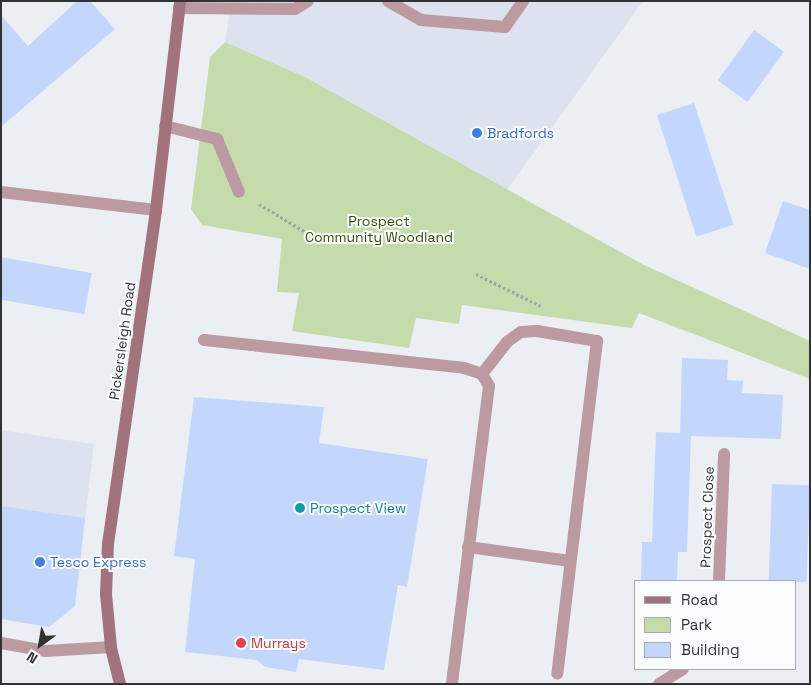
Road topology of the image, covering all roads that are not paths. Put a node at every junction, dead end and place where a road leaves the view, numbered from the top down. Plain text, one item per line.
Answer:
1 (308, 1) edge
2 (388, 1) edge
3 (523, 1) edge
4 (180, 5) edge
5 (166, 126) junction
6 (1, 192) edge
7 (239, 192) road end
8 (156, 210) junction
9 (204, 340) dead end
10 (482, 374) junction
11 (724, 454) dead end
12 (468, 548) junction
13 (570, 560) junction
14 (719, 580) edge
15 (1, 643) edge
16 (111, 648) junction
17 (681, 670) edge
18 (557, 674) dead end
19 (120, 684) edge
20 (452, 684) edge
21 (659, 684) edge

1 - 4 street
2 - 3 street
4 - 5 main road, Pickersleigh Road
5 - 7 street
5 - 8 main road, Pickersleigh Road
6 - 8 street
8 - 16 main road, Pickersleigh Road
9 - 10 street
10 - 12 street
10 - 13 street
11 - 14 street, Prospect Close
12 - 13 street
12 - 20 street
13 - 18 street
15 - 16 street
16 - 19 main road, Pickersleigh Road
17 - 21 street

